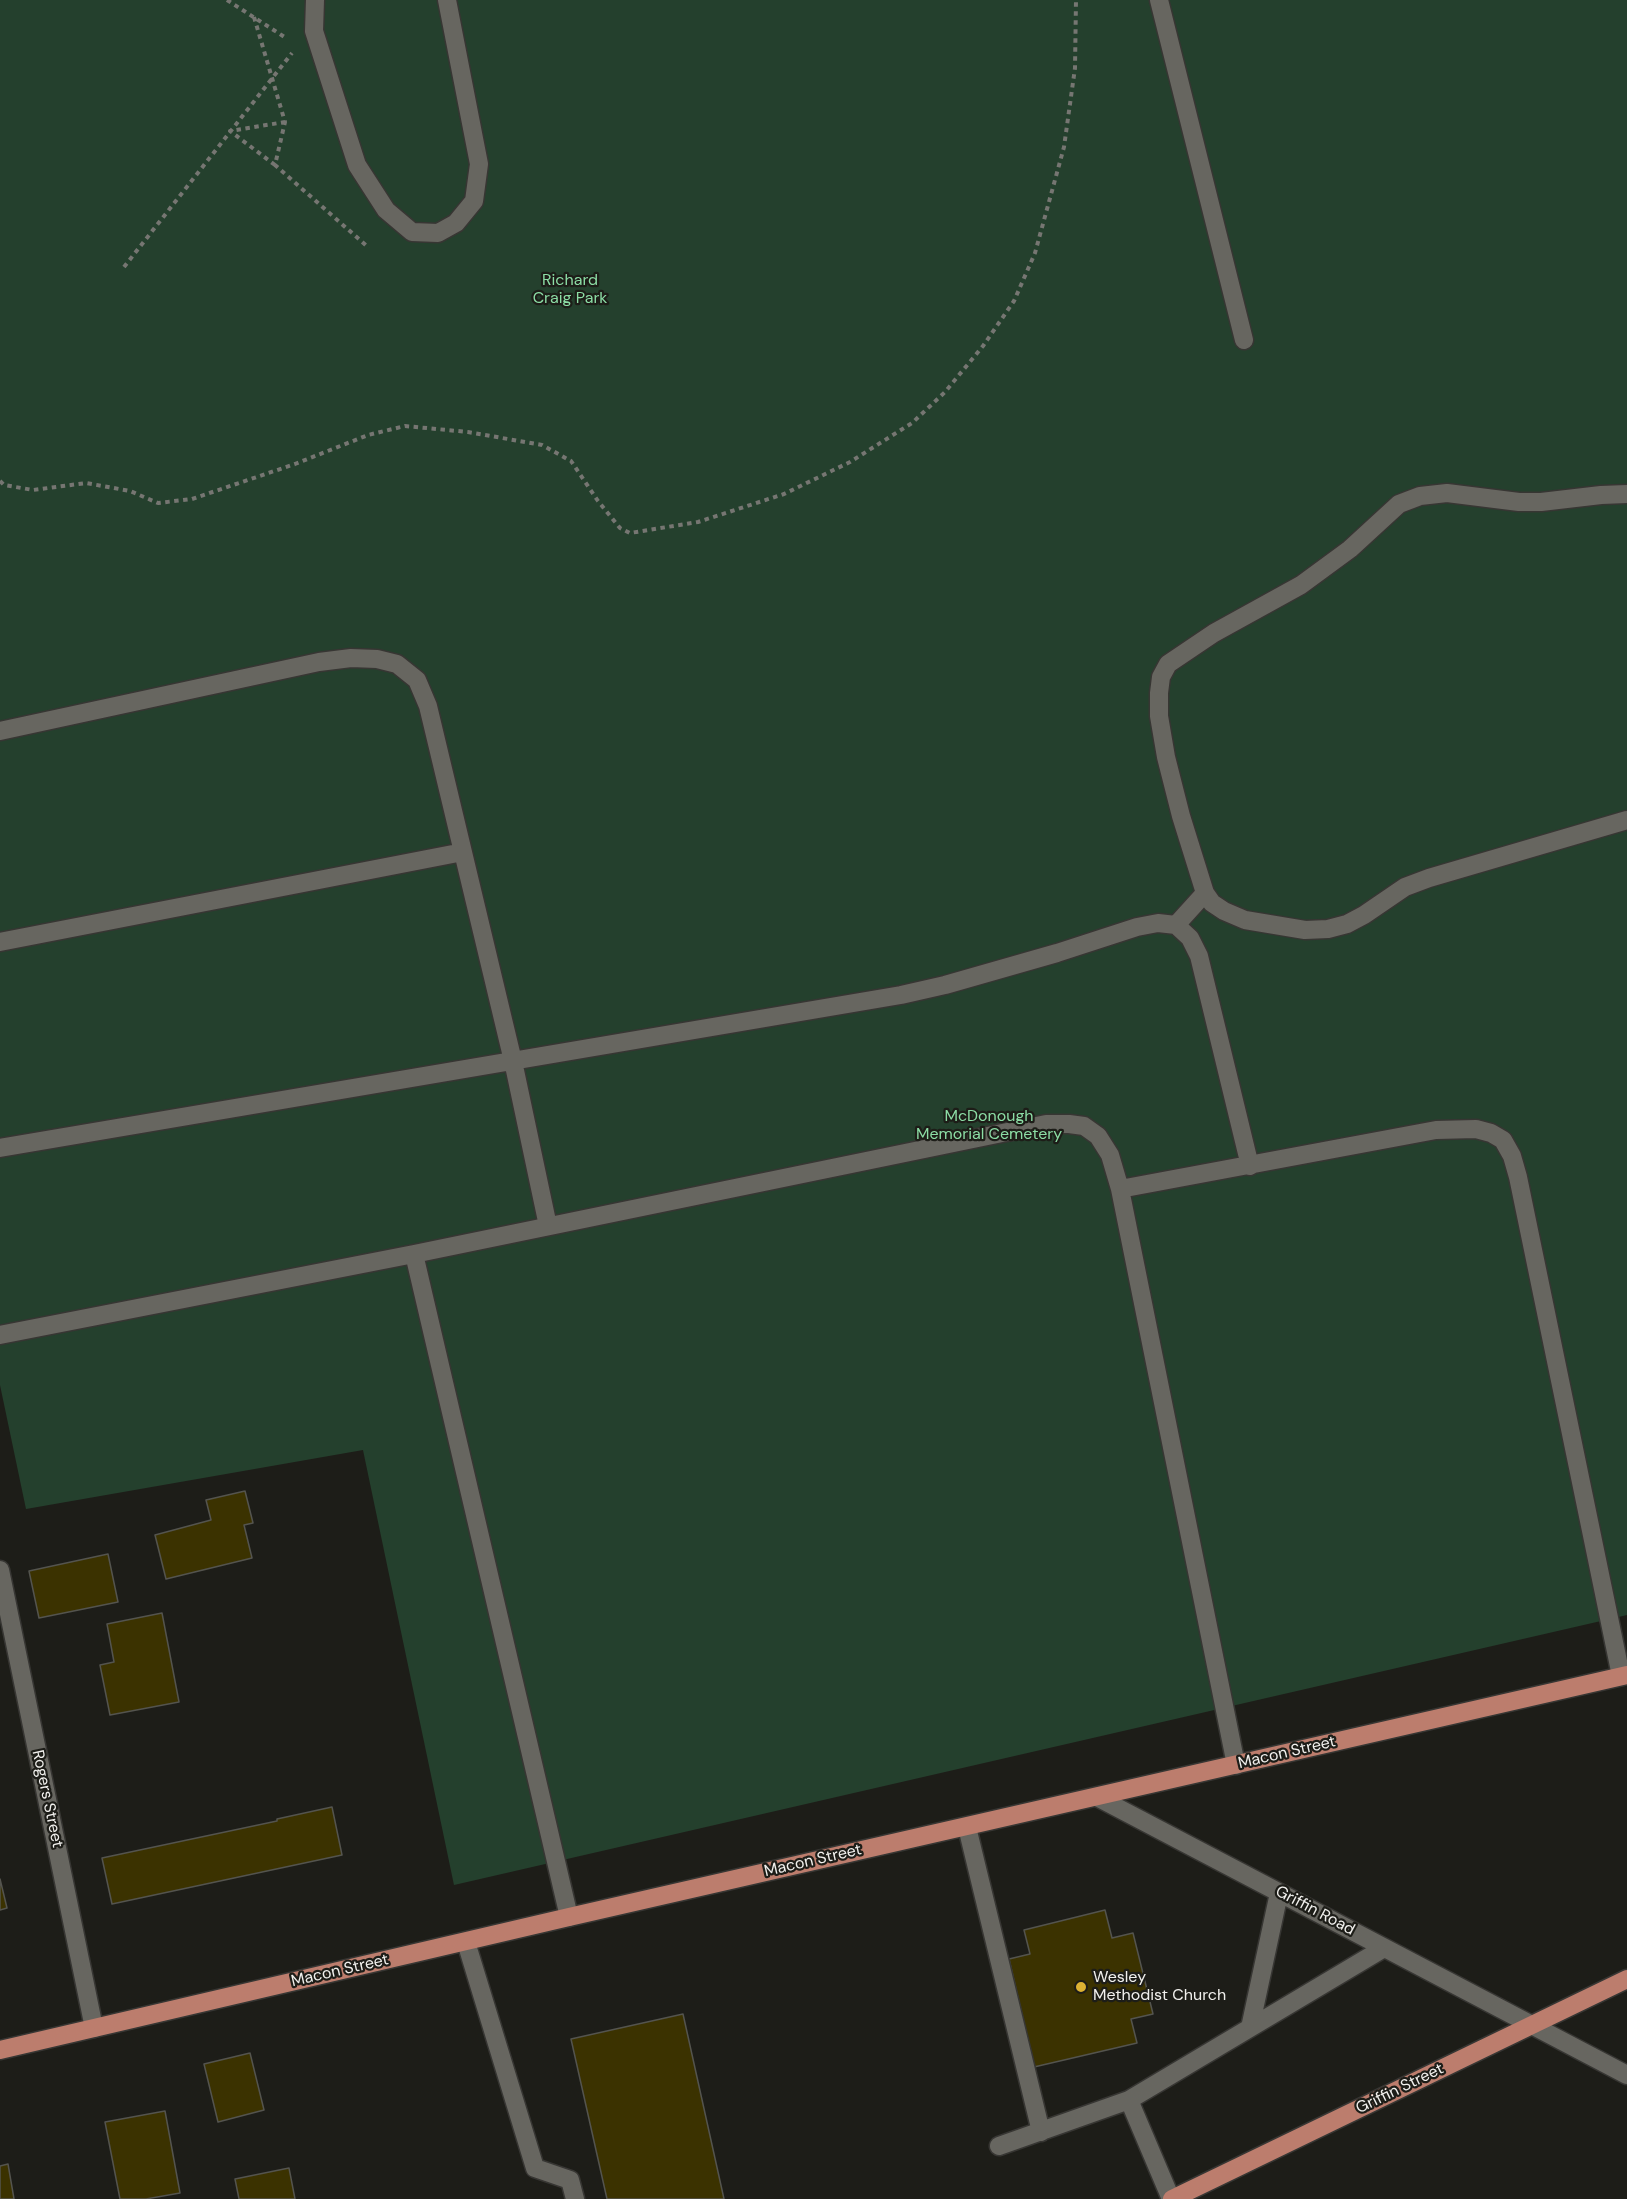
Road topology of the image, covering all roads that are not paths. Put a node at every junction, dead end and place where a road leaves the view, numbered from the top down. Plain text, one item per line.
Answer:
1 (315, 0) edge
2 (447, 0) edge
3 (1159, 0) edge
4 (1244, 340) dead end
5 (1627, 494) edge
6 (0, 731) edge
7 (1627, 820) edge
8 (463, 852) junction
9 (1205, 893) junction
10 (1176, 925) junction
11 (0, 942) edge
12 (513, 1061) junction
13 (0, 1148) edge
14 (1250, 1166) junction
15 (1120, 1189) junction
16 (548, 1226) junction
17 (414, 1254) junction
18 (0, 1335) edge
19 (0, 1570) edge
20 (1624, 1675) edge
21 (1236, 1765) junction
22 (1097, 1797) junction
23 (967, 1827) junction
24 (1279, 1893) junction
25 (569, 1917) junction
26 (466, 1942) junction
27 (1384, 1948) junction
28 (1627, 1979) edge
29 (1532, 2025) junction
30 (94, 2028) junction
31 (1250, 2028) junction
32 (0, 2050) edge
33 (1627, 2075) edge
34 (1129, 2100) junction
35 (1041, 2132) junction
36 (999, 2146) dead end
37 (575, 2199) edge
38 (1172, 2199) edge

1 - 2 street
3 - 4 street
5 - 9 street
6 - 8 street
7 - 9 street
8 - 11 street
8 - 12 street
9 - 10 street
10 - 12 street
10 - 14 street
12 - 13 street
12 - 16 street
14 - 15 street
14 - 20 street
15 - 16 street
15 - 21 street
16 - 17 street
17 - 18 street
17 - 25 street
19 - 30 street, Rogers Street
20 - 21 main road, Macon Street
21 - 22 main road, Macon Street
22 - 23 main road, Macon Street
22 - 24 street, Griffin Road
23 - 25 main road, Macon Street
23 - 35 street
24 - 27 street, Griffin Road
24 - 31 street
25 - 26 main road, Macon Street
26 - 30 main road, Macon Street
26 - 37 street
27 - 29 street, Griffin Road
27 - 31 street
28 - 29 main road, Griffin Street
29 - 33 street, Griffin Road
29 - 38 main road, Griffin Street
30 - 32 main road, Macon Street
31 - 34 street
34 - 35 street
34 - 38 street
35 - 36 street

